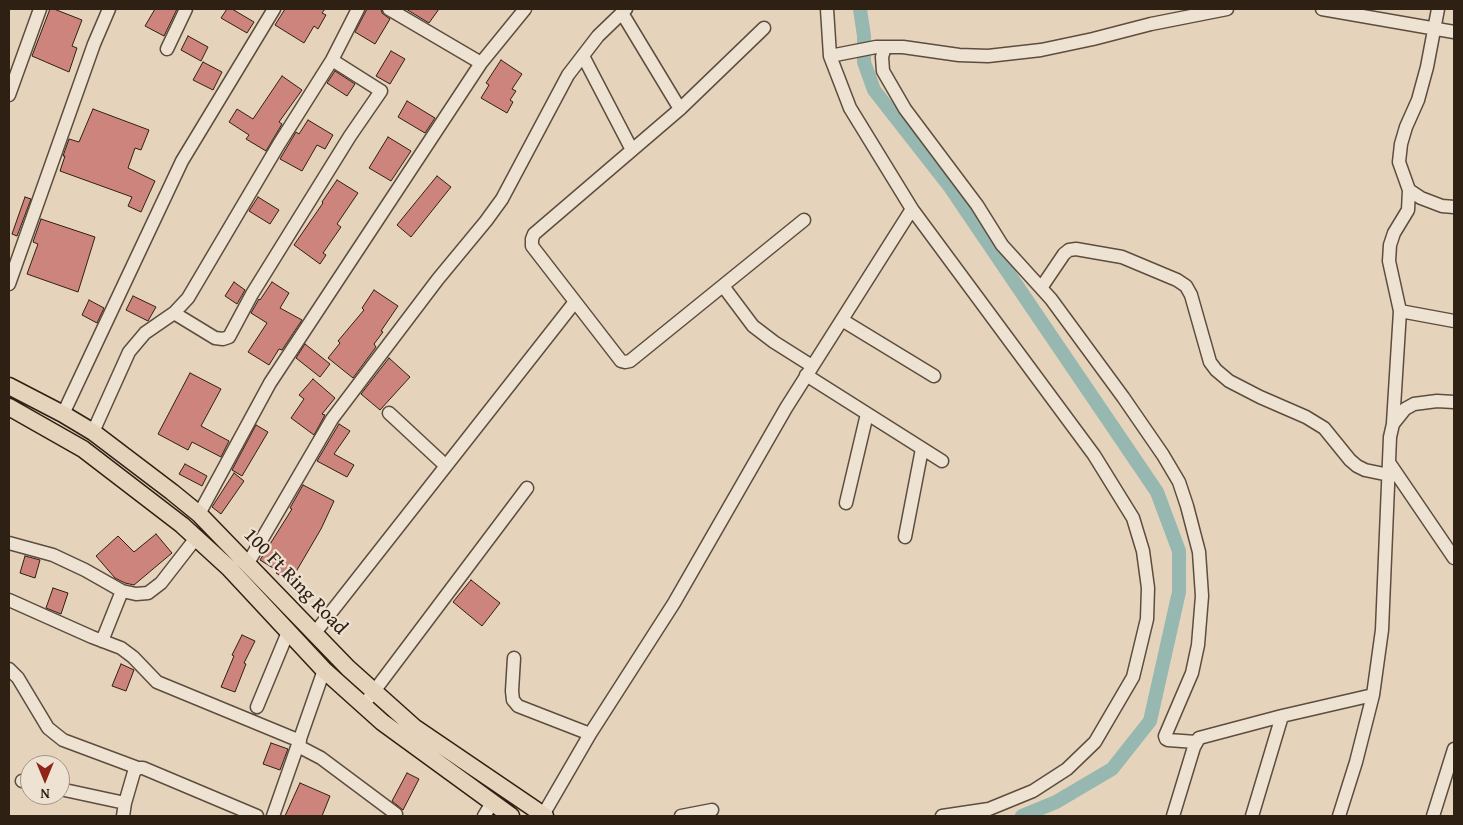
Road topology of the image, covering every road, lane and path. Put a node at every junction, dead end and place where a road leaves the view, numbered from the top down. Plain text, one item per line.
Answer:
1 (40, 9) edge
2 (109, 9) edge
3 (186, 9) edge
4 (274, 9) edge
5 (358, 9) edge
6 (389, 9) edge
7 (525, 9) edge
8 (827, 9) edge
9 (1227, 9) edge
10 (1322, 9) edge
11 (1438, 9) edge
12 (624, 11) edge
13 (764, 28) dead end
14 (1435, 29) junction
15 (1454, 32) edge
16 (880, 47) junction
17 (167, 49) dead end
18 (836, 54) junction
19 (582, 56) junction
20 (332, 60) junction
21 (481, 63) junction
22 (9, 95) edge
23 (680, 109) junction
24 (632, 150) junction
25 (1409, 190) junction
26 (1454, 207) edge
27 (912, 208) junction
28 (804, 220) dead end
29 (9, 284) edge
30 (723, 286) junction
31 (1041, 288) junction
32 (574, 302) junction
33 (1400, 311) junction
34 (174, 313) junction
35 (842, 320) junction
36 (1454, 321) edge
37 (809, 371) junction
38 (934, 376) dead end
39 (9, 386) edge
40 (1454, 402) edge
41 (9, 407) edge
42 (389, 413) dead end
43 (63, 414) junction
44 (867, 414) junction
45 (1393, 424) junction
46 (93, 432) junction
47 (922, 449) junction
48 (942, 462) dead end
49 (446, 466) junction
50 (1390, 470) junction
51 (527, 488) dead end
52 (846, 503) dead end
53 (199, 514) junction
54 (905, 537) dead end
55 (196, 538) junction
56 (9, 542) edge
57 (1454, 558) edge
58 (248, 563) junction
59 (122, 591) junction
60 (9, 600) edge
61 (288, 632) junction
62 (314, 634) junction
63 (102, 641) junction
64 (514, 658) dead end
65 (9, 669) edge
66 (324, 670) junction
67 (374, 691) junction
68 (1373, 695) junction
69 (364, 705) junction
70 (257, 707) dead end
71 (1282, 716) junction
72 (590, 734) junction
73 (1196, 742) junction
74 (299, 743) junction
75 (1454, 749) edge
76 (138, 768) junction
77 (70, 791) edge
78 (125, 803) junction
79 (488, 810) edge
80 (712, 810) dead end
81 (396, 814) dead end
82 (123, 816) edge
83 (257, 816) edge
84 (274, 816) edge
85 (511, 816) edge
86 (544, 816) edge
87 (681, 816) edge
88 (942, 816) edge
89 (1173, 816) edge
90 (1252, 816) edge
91 (1339, 816) edge
92 (1434, 816) edge

1 - 22 street
2 - 29 street
3 - 17 street
4 - 43 street
5 - 20 street
6 - 21 street
7 - 21 street
8 - 18 street
9 - 16 street
10 - 14 street
11 - 14 street
12 - 19 street
12 - 23 street
13 - 23 street
14 - 15 street
14 - 25 street
16 - 18 street
16 - 31 street
18 - 27 street
19 - 24 street
19 - 58 street
20 - 34 street
20 - 34 street
21 - 53 street
23 - 24 street
24 - 32 street
25 - 26 street
25 - 33 street
27 - 35 street
27 - 88 street
28 - 30 street
30 - 32 street
30 - 37 street
31 - 50 street
31 - 73 street
32 - 49 street
33 - 36 street
33 - 45 street
34 - 46 street
35 - 37 street
35 - 38 street
37 - 44 street
37 - 72 street
39 - 43 main road, 100 Ft Ring Road
40 - 45 street
41 - 55 main road, 100 Ft Ring Road
42 - 49 street
43 - 46 main road, 100 Ft Ring Road
44 - 47 street
44 - 52 street
45 - 50 street
46 - 53 main road, 100 Ft Ring Road
47 - 48 street
47 - 54 street
49 - 62 street
50 - 57 street
50 - 68 street
51 - 67 street
53 - 58 main road, 100 Ft Ring Road
55 - 59 street
55 - 61 main road, 100 Ft Ring Road
56 - 59 street
58 - 62 main road, 100 Ft Ring Road
59 - 63 street
60 - 63 street
61 - 66 main road, 100 Ft Ring Road
61 - 70 street
62 - 67 main road, 100 Ft Ring Road
63 - 74 street
64 - 72 street
65 - 76 street
66 - 69 main road, 100 Ft Ring Road
66 - 74 street
67 - 69 street
67 - 86 main road, 100 Ft Ring Road
68 - 71 street
68 - 91 street
69 - 79 main road, 100 Ft Ring Road
71 - 73 street
71 - 90 street
72 - 86 street
73 - 89 street
74 - 81 street
74 - 84 street
75 - 92 street
76 - 78 street
76 - 83 street
77 - 78 street
78 - 82 street
79 - 85 main road, 100 Ft Ring Road
80 - 87 street

